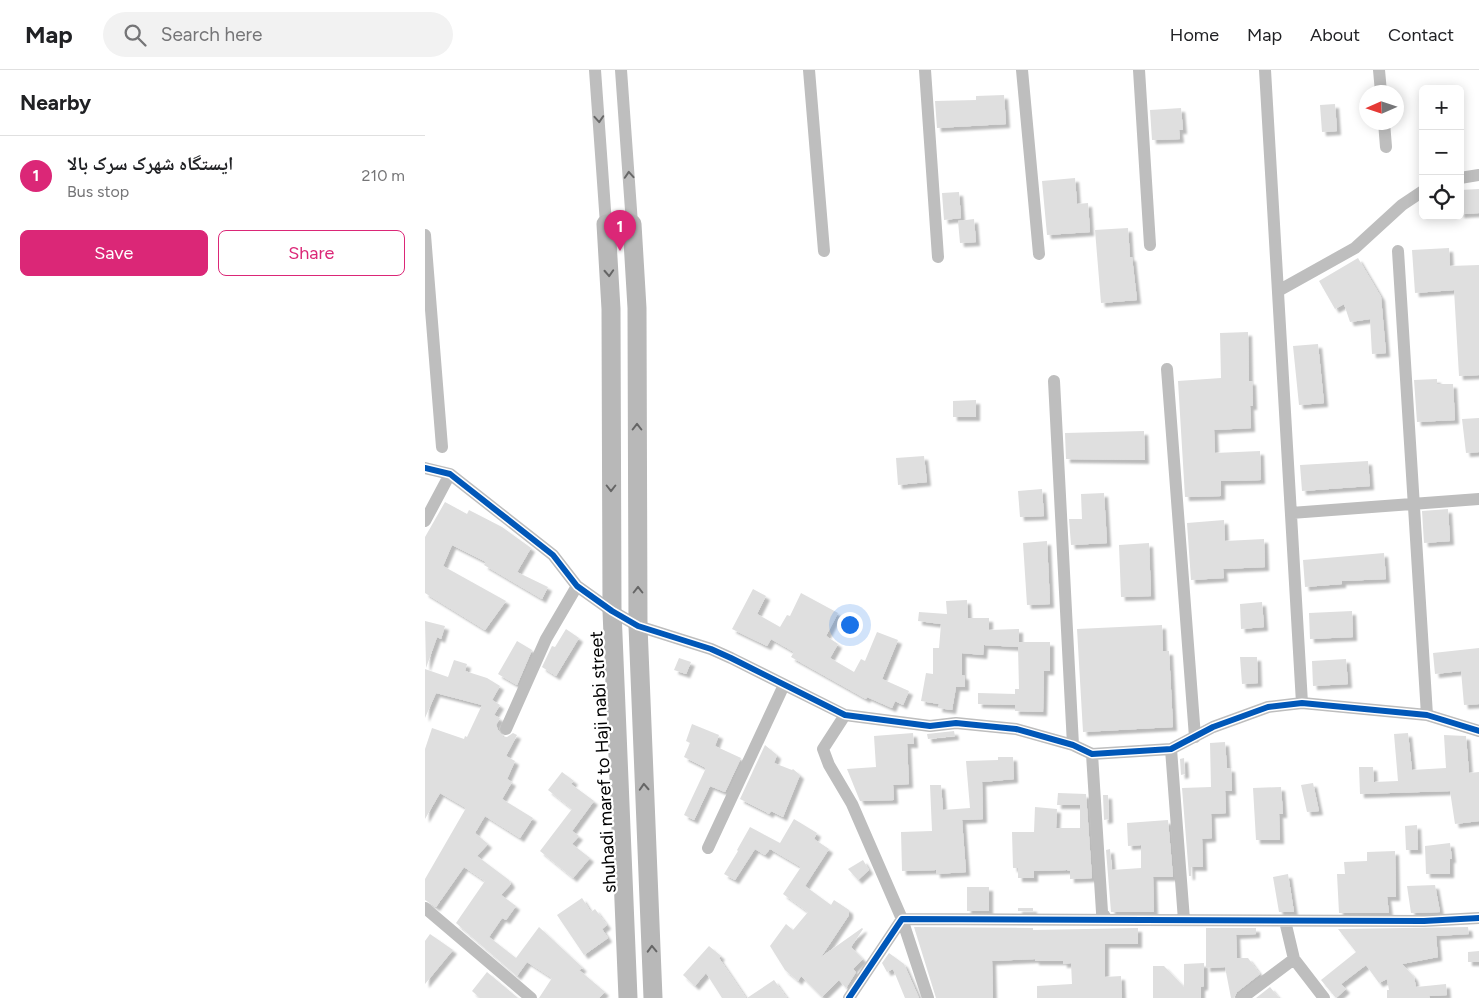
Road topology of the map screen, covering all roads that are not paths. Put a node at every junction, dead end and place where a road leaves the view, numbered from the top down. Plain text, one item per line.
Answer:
1 (595, 70) edge
2 (621, 70) edge
3 (809, 70) edge
4 (925, 70) edge
5 (1022, 70) edge
6 (1139, 70) edge
7 (1265, 70) edge
8 (1379, 70) edge
9 (1380, 85) edge
10 (1385, 130) edge
11 (1386, 148) dead end
12 (1479, 175) edge
13 (1464, 177) edge
14 (1419, 194) edge
15 (606, 224) junction
16 (632, 224) junction
17 (425, 235) edge
18 (1150, 245) dead end
19 (824, 251) dead end
20 (1398, 251) dead end
21 (1039, 254) dead end
22 (938, 256) dead end
23 (1278, 291) junction
24 (1167, 369) dead end
25 (1053, 381) dead end
26 (442, 447) dead end
27 (425, 468) edge
28 (450, 474) junction
29 (1479, 499) edge
30 (1415, 503) junction
31 (1291, 513) junction
32 (425, 521) edge
33 (577, 586) junction
34 (612, 611) junction
35 (638, 626) junction
36 (785, 685) junction
37 (1302, 704) junction
38 (1427, 714) junction
39 (845, 715) junction
40 (506, 729) dead end
41 (1479, 731) edge
42 (1195, 737) junction
43 (1073, 745) junction
44 (1171, 749) junction
45 (1092, 754) junction
46 (708, 848) dead end
47 (425, 908) edge
48 (1479, 918) edge
49 (902, 919) junction
50 (1107, 920) junction
51 (1184, 920) junction
52 (1285, 921) junction
53 (1293, 959) junction
54 (531, 998) edge
55 (627, 998) edge
56 (653, 998) edge
57 (849, 998) edge
58 (928, 998) edge
59 (1242, 998) edge
60 (1324, 998) edge

1 -> 15 street
16 -> 2 street
3 - 19 street
4 - 22 street
5 - 21 street
6 - 18 street
7 - 23 street
8 - 9 street
10 - 11 street
12 - 13 street
14 - 23 street
15 - 16 street
15 -> 34 main road, shuhadi maref to Haji nabi street
35 -> 16 main road
17 - 26 street
20 - 30 street
23 - 31 street
24 - 42 street
25 - 43 street
27 - 28 street
28 - 32 street
28 - 33 street
29 - 30 street
30 - 31 street
30 - 38 street
31 - 37 street
33 - 34 street
33 - 40 street
34 - 35 street
34 - 55 main road, shuhadi maref to Haji nabi street
35 - 36 street
56 -> 35 main road
36 - 39 street
36 - 46 street
37 - 38 street
37 - 42 street
38 - 41 street
39 - 43 street
39 - 49 street
42 - 44 street
43 - 45 street
44 - 45 street
44 - 51 street
45 - 50 street
47 - 54 street
48 - 52 street
49 - 50 street
49 - 57 street
49 - 58 street
50 - 51 street
51 - 52 street
52 - 53 street
53 - 59 street
53 - 60 street

